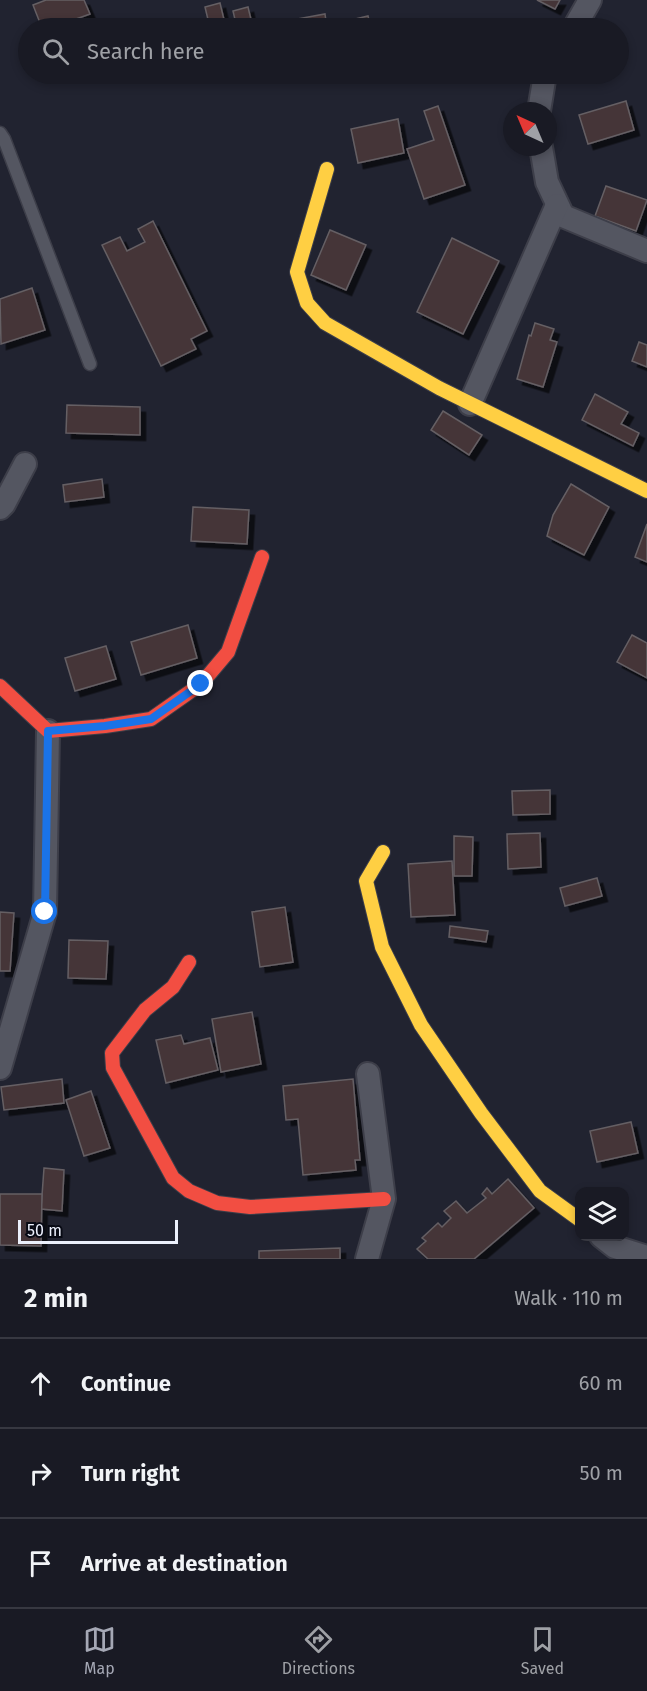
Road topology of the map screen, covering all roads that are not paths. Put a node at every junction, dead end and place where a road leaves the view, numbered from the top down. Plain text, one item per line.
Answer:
1 (590, 0) edge
2 (580, 18) edge
3 (543, 84) edge
4 (540, 102) edge
5 (0, 133) edge
6 (543, 156) edge
7 (327, 169) dead end
8 (557, 205) junction
9 (647, 250) edge
10 (90, 364) dead end
11 (470, 404) junction
12 (25, 464) dead end
13 (647, 491) edge
14 (0, 508) edge
15 (262, 557) dead end
16 (0, 686) edge
17 (48, 731) junction
18 (383, 852) dead end
19 (189, 963) dead end
20 (0, 1068) edge
21 (368, 1074) dead end
22 (384, 1199) junction
23 (575, 1217) edge
24 (607, 1241) edge
25 (647, 1257) edge
26 (367, 1259) edge

1 - 2 street
3 - 4 street
5 - 10 lane
6 - 8 street
7 - 11 street
8 - 9 street
8 - 11 street
11 - 13 street
12 - 14 street
15 - 17 street
16 - 17 street
17 - 20 street
18 - 23 street
19 - 22 street
21 - 22 street
22 - 26 street
24 - 25 street

